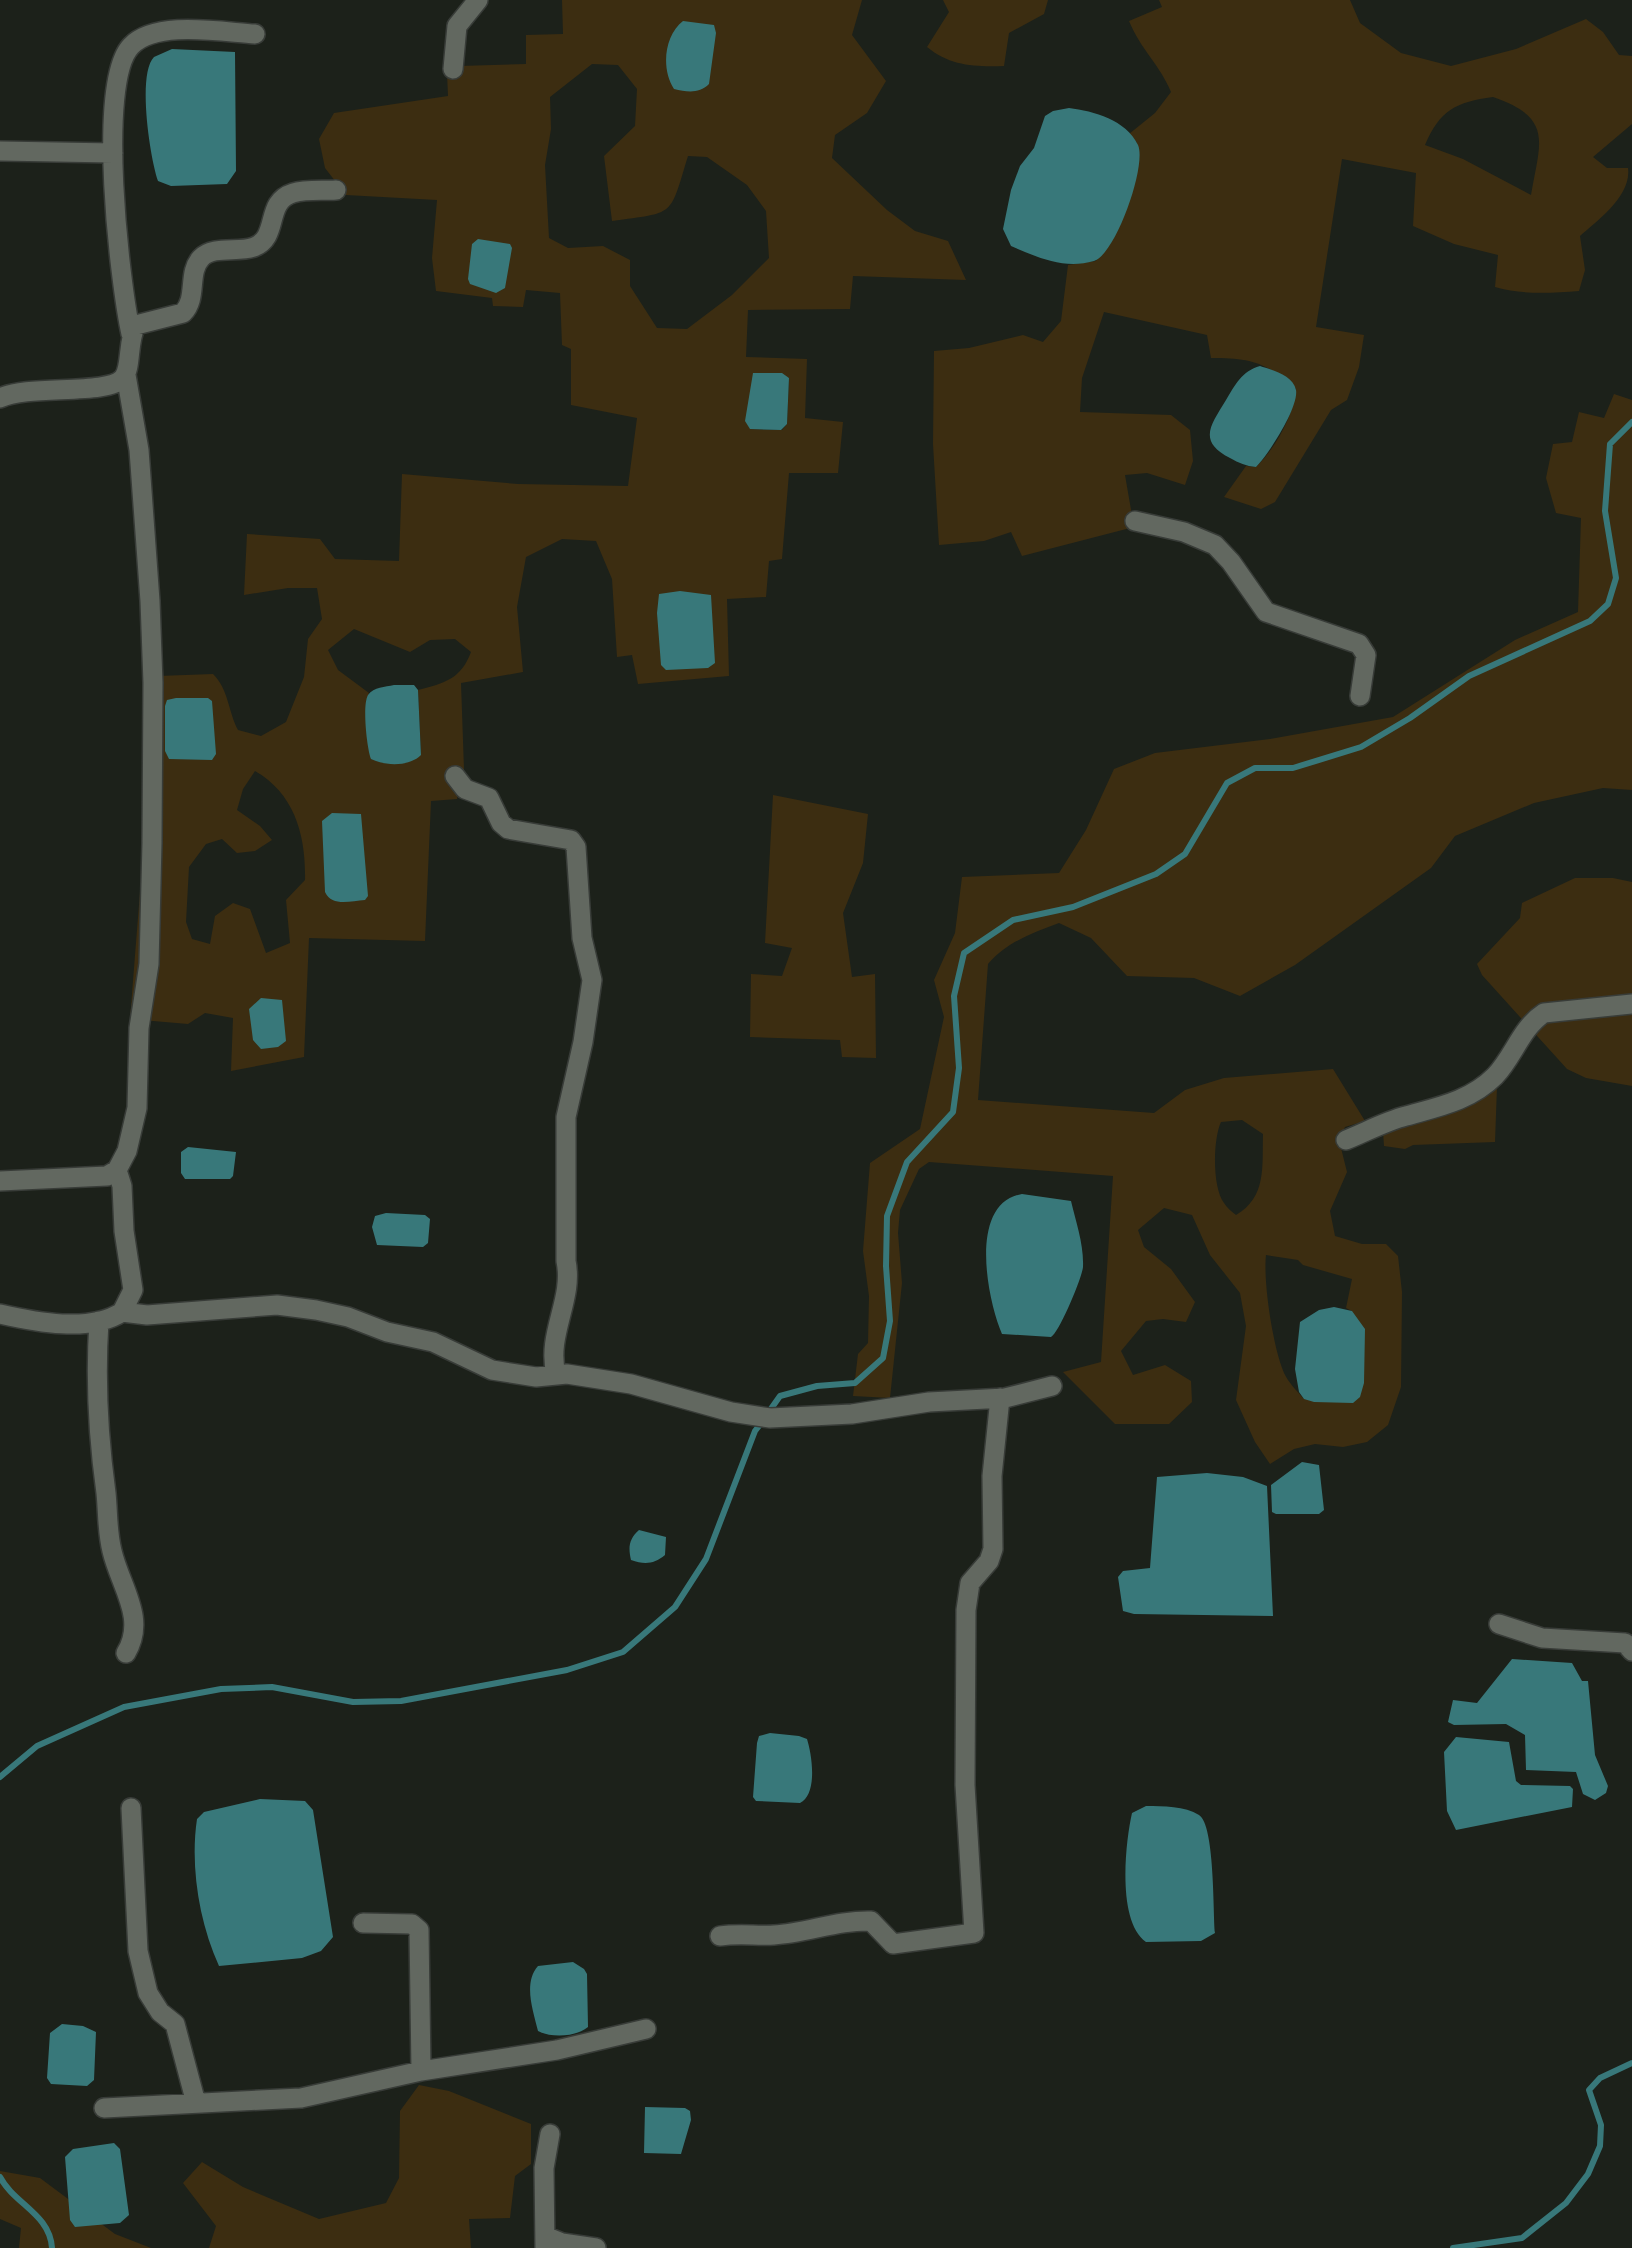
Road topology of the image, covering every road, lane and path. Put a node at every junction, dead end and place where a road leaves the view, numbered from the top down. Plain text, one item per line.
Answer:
1 (478, 0) edge
2 (255, 34) dead end
3 (453, 69) dead end
4 (0, 152) edge
5 (113, 153) junction
6 (336, 190) dead end
7 (131, 334) junction
8 (126, 375) junction
9 (0, 398) edge
10 (1135, 521) dead end
11 (1360, 696) dead end
12 (456, 776) dead end
13 (1632, 1004) edge
14 (1346, 1140) dead end
15 (117, 1170) junction
16 (0, 1181) edge
17 (122, 1312) junction
18 (0, 1314) edge
19 (99, 1321) junction
20 (556, 1374) junction
21 (1052, 1386) dead end
22 (1000, 1398) junction
23 (1499, 1624) dead end
24 (1632, 1651) edge
25 (126, 1653) dead end
26 (131, 1808) dead end
27 (363, 1923) dead end
28 (720, 1936) dead end
29 (646, 2029) dead end
30 (421, 2071) junction
31 (195, 2103) junction
32 (104, 2108) dead end
33 (550, 2134) dead end
34 (545, 2242) edge
35 (596, 2248) edge

1 - 3 street
2 - 5 street
4 - 5 street
5 - 7 street
6 - 7 street
7 - 8 street
8 - 9 street
8 - 15 street
10 - 11 street
12 - 20 street
13 - 14 street
15 - 16 street
15 - 17 street
17 - 19 street
17 - 20 street
18 - 19 street
19 - 25 street
20 - 22 street
21 - 22 street
22 - 28 street
23 - 24 street
26 - 31 street
27 - 30 street
29 - 30 street
30 - 31 street
31 - 32 street
33 - 34 street
34 - 35 street

